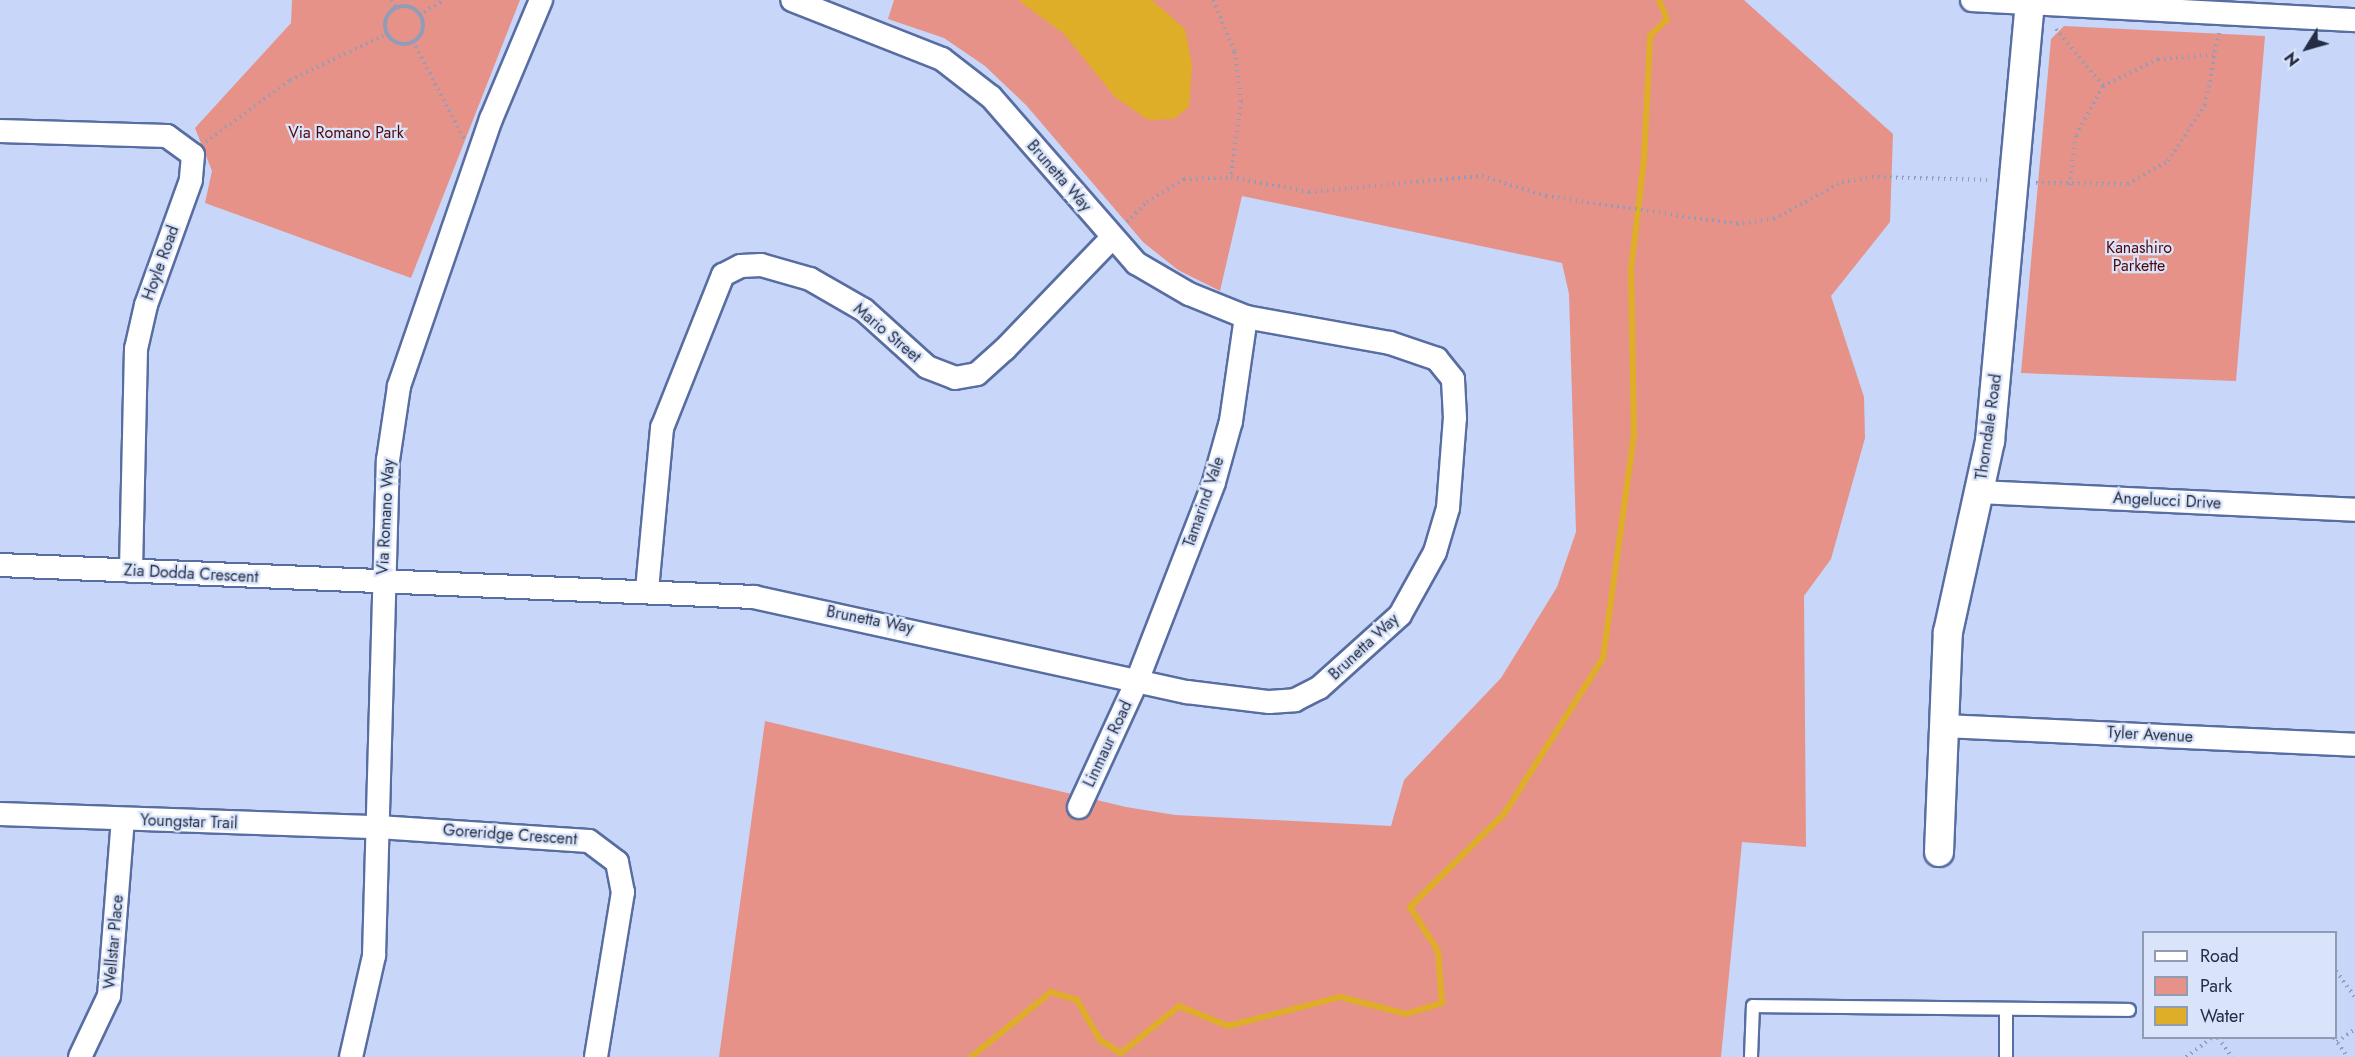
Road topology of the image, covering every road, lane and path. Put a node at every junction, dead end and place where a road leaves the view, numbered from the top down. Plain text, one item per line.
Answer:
1 (391, 0) edge
2 (444, 0) edge
3 (541, 0) edge
4 (792, 0) edge
5 (1213, 0) edge
6 (1972, 0) edge
7 (2030, 3) edge
8 (396, 8) junction
9 (419, 15) junction
10 (2355, 21) edge
11 (2056, 29) dead end
12 (2219, 32) dead end
13 (387, 34) junction
14 (413, 41) junction
15 (2218, 54) junction
16 (2103, 86) junction
17 (0, 131) edge
18 (193, 155) junction
19 (477, 160) junction
20 (1231, 177) junction
21 (1991, 180) dead end
22 (2036, 183) dead end
23 (2070, 185) junction
24 (1112, 238) junction
25 (1246, 317) junction
26 (1979, 492) junction
27 (2355, 510) edge
28 (0, 565) edge
29 (131, 571) junction
30 (383, 582) junction
31 (647, 590) junction
32 (1137, 681) junction
33 (1944, 726) junction
34 (2355, 745) edge
35 (1079, 807) dead end
36 (0, 814) edge
37 (123, 820) junction
38 (378, 827) junction
39 (1939, 852) dead end
40 (2337, 973) edge
41 (2340, 977) junction
42 (2337, 980) edge
43 (2355, 997) edge
44 (2006, 1009) junction
45 (2129, 1010) dead end
46 (2355, 1029) edge
47 (2210, 1039) edge
48 (2218, 1039) edge
49 (2335, 1039) edge
50 (2337, 1042) junction
51 (80, 1057) edge
52 (351, 1057) edge
53 (596, 1057) edge
54 (1751, 1057) edge
55 (2006, 1057) edge
56 (2186, 1057) edge
57 (2232, 1057) edge
58 (2348, 1057) edge

1 - 8 path
2 - 9 path
3 - 19 street, Via Romano Way
4 - 24 street, Brunetta Way
5 - 20 path
6 - 7 street
7 - 10 street
7 - 26 street, Thorndale Road
8 - 9 path
8 - 13 path
9 - 14 path
11 - 16 path
12 - 15 path
13 - 14 path
13 - 18 path
14 - 19 path
15 - 16 path
15 - 23 path
16 - 23 path
17 - 18 street
18 - 29 street, Hoyle Road
19 - 30 street, Via Romano Way
20 - 21 path
20 - 24 path
22 - 23 path
24 - 25 street, Brunetta Way
24 - 31 street, Mario Street
25 - 32 street, Tamarind Vale
25 - 32 street, Brunetta Way
26 - 27 street, Angelucci Drive
26 - 33 street, Thorndale Road
28 - 29 street, Zia Dodda Crescent
29 - 30 street, Zia Dodda Crescent
30 - 31 street, Brunetta Way
30 - 38 street, Via Romano Way
31 - 32 street, Brunetta Way
32 - 35 street, Linmaur Road
33 - 34 street, Tyler Avenue
33 - 39 street, Thorndale Road
36 - 37 street, Youngstar Trail
37 - 38 street, Youngstar Trail
37 - 51 street, Wellstar Place
38 - 52 street, Via Romano Way
38 - 53 street, Goreridge Crescent
40 - 41 path
41 - 42 path
41 - 43 path
44 - 45 lane
44 - 54 lane
44 - 55 lane
46 - 50 path
47 - 56 path
48 - 57 path
49 - 50 path
50 - 58 path

